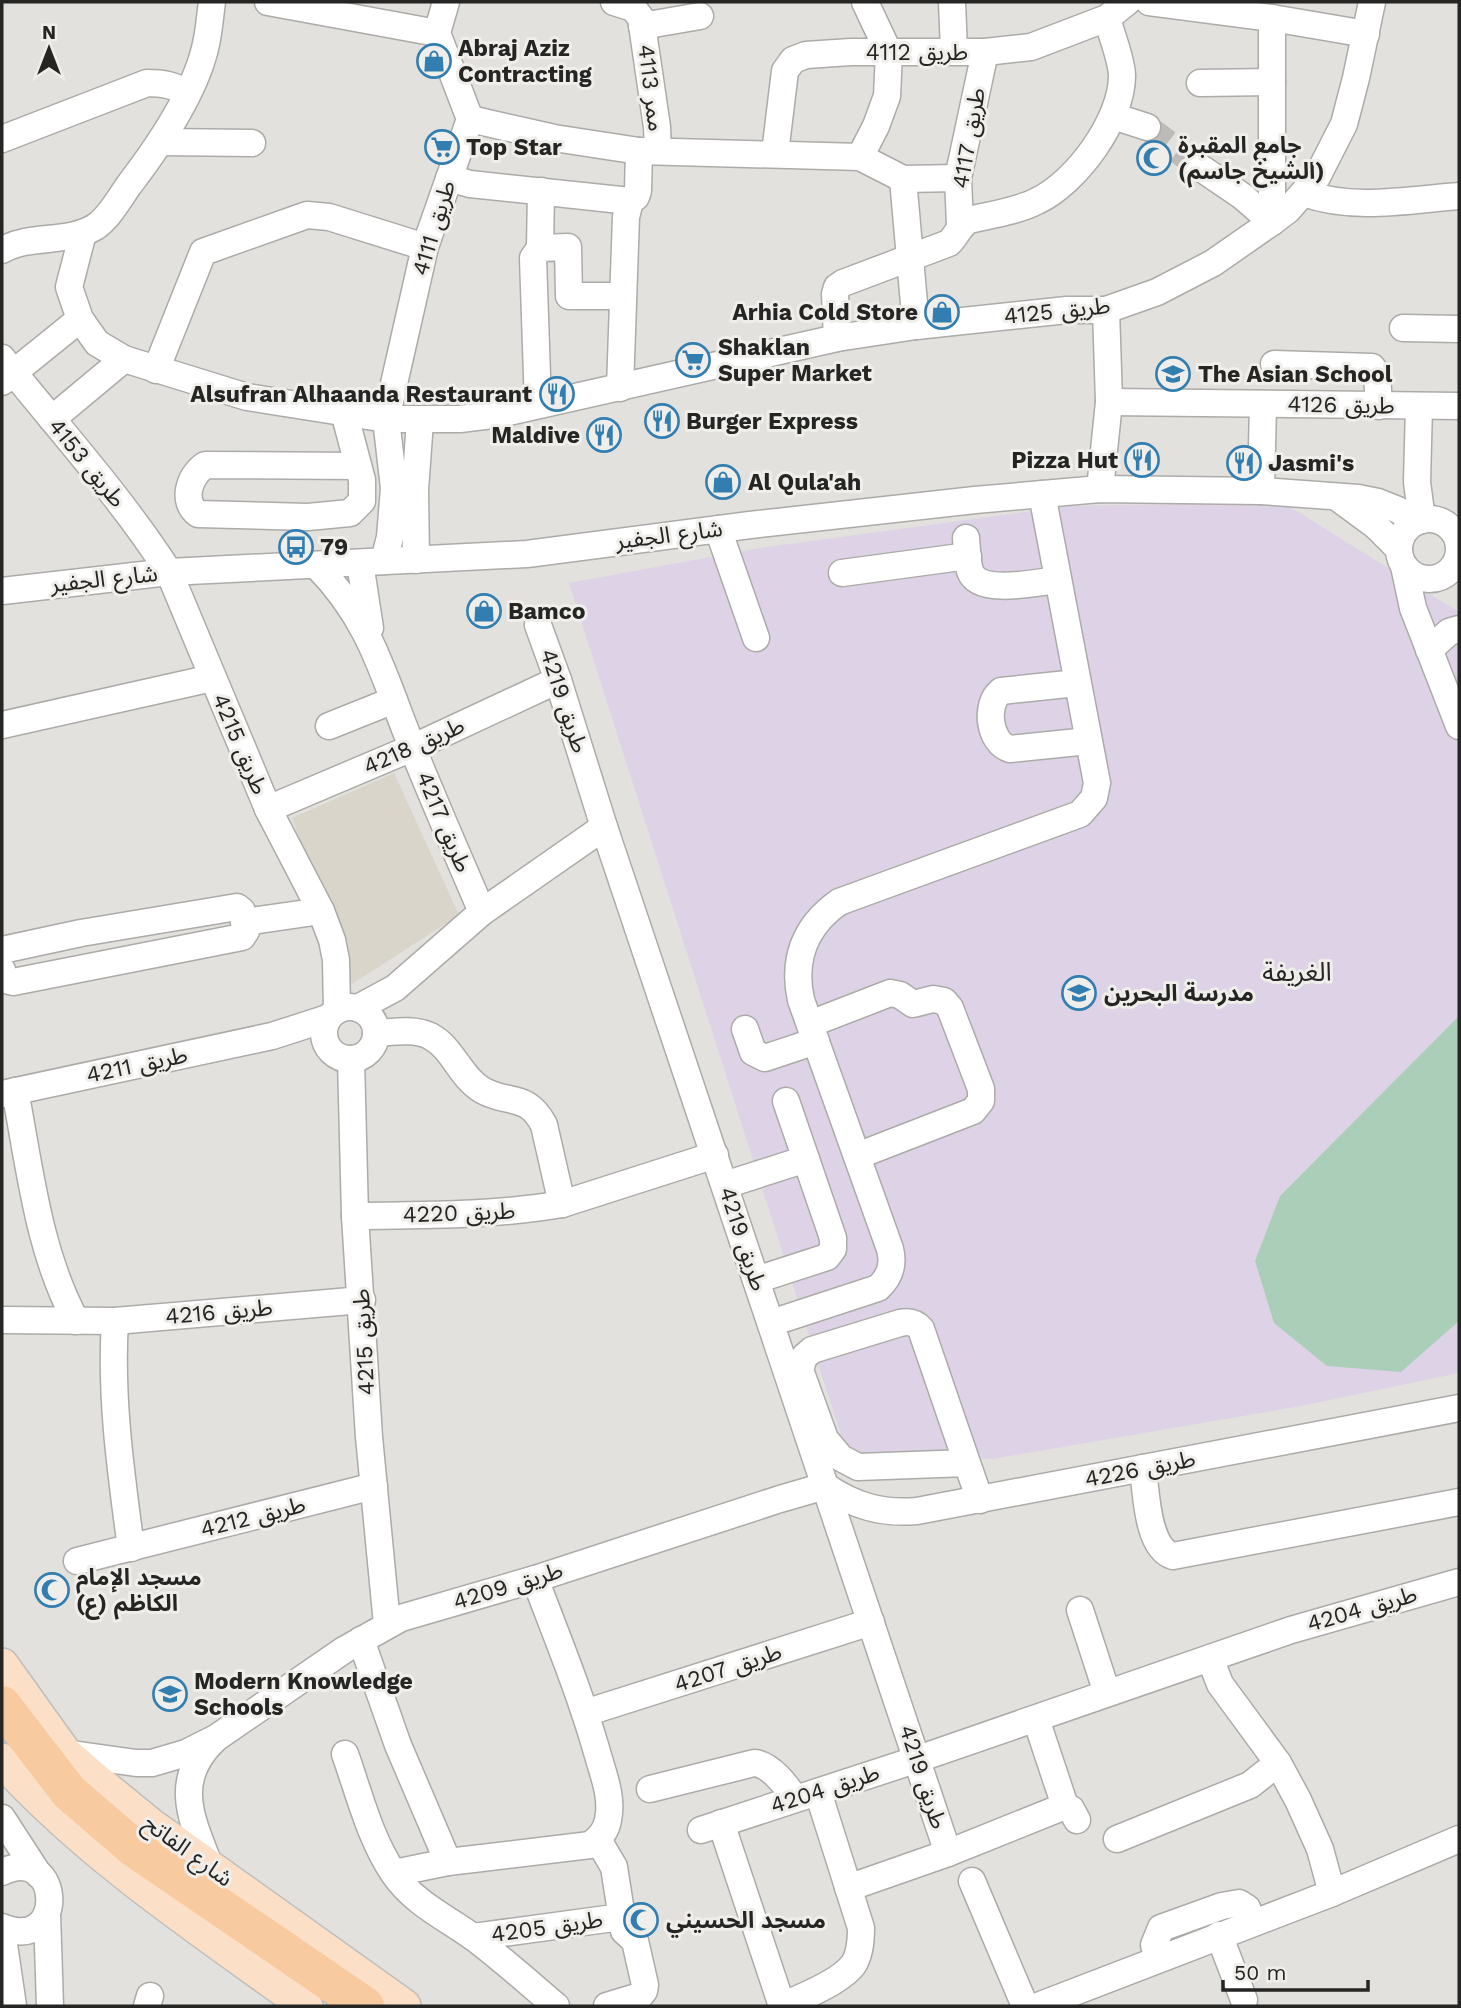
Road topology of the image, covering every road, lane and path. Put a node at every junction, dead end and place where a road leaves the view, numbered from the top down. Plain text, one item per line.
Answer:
1 (212, 2) edge
2 (268, 2) edge
3 (446, 2) edge
4 (614, 2) edge
5 (865, 2) edge
6 (952, 2) edge
7 (1149, 2) edge
8 (1372, 2) edge
9 (305, 5) edge
10 (352, 9) edge
11 (1117, 10) edge
12 (700, 16) dead end
13 (1272, 18) junction
14 (642, 26) junction
15 (437, 33) junction
16 (1366, 34) junction
17 (954, 51) junction
18 (985, 52) junction
19 (889, 53) junction
20 (1272, 82) junction
21 (1200, 83) dead end
22 (187, 93) junction
23 (1113, 116) junction
24 (470, 119) junction
25 (1147, 127) tunnel mouth
26 (2, 139) edge
27 (161, 142) junction
28 (252, 144) dead end
29 (648, 151) junction
30 (775, 153) junction
31 (860, 157) junction
32 (1198, 166) tunnel mouth
33 (449, 178) junction
34 (958, 178) junction
35 (903, 179) junction
36 (541, 191) junction
37 (1304, 193) junction
38 (1459, 196) edge
39 (630, 201) junction
40 (1272, 222) junction
41 (960, 225) junction
42 (83, 233) junction
43 (425, 247) junction
44 (540, 248) junction
45 (2, 250) edge
46 (909, 256) junction
47 (622, 296) junction
48 (1106, 310) junction
49 (79, 319) junction
50 (916, 326) junction
51 (1403, 328) dead end
52 (1459, 329) edge
53 (836, 338) junction
54 (124, 359) junction
55 (1275, 364) dead end
56 (156, 370) junction
57 (6, 371) edge
58 (620, 388) junction
59 (1109, 402) junction
60 (1263, 404) junction
61 (538, 405) junction
62 (1379, 406) junction
63 (1419, 406) junction
64 (1459, 407) edge
65 (344, 412) junction
66 (52, 419) junction
67 (386, 419) junction
68 (420, 421) junction
69 (357, 466) junction
70 (405, 489) junction
71 (1100, 489) junction
72 (1261, 491) junction
73 (1042, 494) junction
74 (1337, 497) junction
75 (1459, 510) edge
76 (1424, 521) junction
77 (718, 529) junction
78 (1459, 546) edge
79 (1401, 558) junction
80 (416, 560) junction
81 (372, 562) junction
82 (316, 565) junction
83 (169, 572) junction
84 (842, 573) dead end
85 (1058, 580) junction
86 (1448, 581) edge
87 (2, 591) edge
88 (538, 625) dead end
89 (1459, 629) edge
90 (755, 638) dead end
91 (1429, 650) junction
92 (377, 653) junction
93 (212, 678) junction
94 (558, 680) junction
95 (1077, 682) junction
96 (394, 700) junction
97 (2, 725) edge
98 (329, 726) dead end
99 (1459, 726) edge
100 (1088, 741) junction
101 (412, 748) junction
102 (268, 810) junction
103 (604, 827) junction
104 (321, 911) junction
105 (482, 912) junction
106 (244, 922) junction
107 (2, 950) edge
108 (2, 970) edge
109 (355, 1019) junction
110 (745, 1028) dead end
111 (813, 1033) junction
112 (272, 1036) junction
113 (339, 1053) junction
114 (8, 1093) edge
115 (786, 1101) dead end
116 (715, 1156) junction
117 (857, 1156) junction
118 (806, 1159) junction
119 (725, 1185) junction
120 (562, 1204) junction
121 (355, 1216) junction
122 (756, 1280) junction
123 (362, 1300) junction
124 (2, 1320) edge
125 (76, 1321) junction
126 (115, 1321) junction
127 (771, 1323) junction
128 (1459, 1408) edge
129 (967, 1463) junction
130 (1143, 1468) junction
131 (374, 1486) junction
132 (825, 1486) junction
133 (980, 1500) junction
134 (1459, 1502) edge
135 (131, 1548) junction
136 (77, 1560) dead end
137 (535, 1579) junction
138 (1459, 1582) edge
139 (1080, 1610) dead end
140 (871, 1622) junction
141 (387, 1624) junction
142 (361, 1640) junction
143 (1210, 1658) junction
144 (2, 1665) edge
145 (1107, 1693) junction
146 (2, 1705) edge
147 (585, 1713) junction
148 (1036, 1719) junction
149 (216, 1738) junction
150 (65, 1753) junction
151 (345, 1754) dead end
152 (918, 1759) junction
153 (2, 1760) edge
154 (1278, 1763) junction
155 (650, 1789) dead end
156 (806, 1795) junction
157 (2, 1818) edge
158 (1117, 1839) dead end
159 (1459, 1839) edge
160 (598, 1840) junction
161 (948, 1853) junction
162 (448, 1862) junction
163 (211, 1869) junction
164 (2, 1872) edge
165 (394, 1874) junction
166 (39, 1875) junction
167 (972, 1881) dead end
168 (848, 1888) junction
169 (1332, 1893) junction
170 (47, 1914) junction
171 (621, 1917) junction
172 (1253, 1922) junction
173 (2, 1929) edge
174 (1219, 1935) junction
175 (473, 1937) junction
176 (1158, 1959) junction
177 (1244, 2000) dead end
178 (790, 2004) edge
179 (13, 2006) edge
180 (50, 2006) edge
181 (306, 2006) edge
182 (365, 2006) edge
183 (404, 2006) edge
184 (556, 2006) edge
185 (607, 2006) edge
186 (1025, 2006) edge
187 (1038, 2006) edge

1 - 22 street
2 - 9 street
3 - 15 street
4 - 14 street, ممر 4113
5 - 19 street
6 - 17 street
7 - 13 street
8 - 16 street, طريق 4125
9 - 10 street
10 - 15 street
11 - 18 street, طريق 4112
11 - 23 street
12 - 14 street, ممر 4113
13 - 16 street
13 - 20 street
14 - 29 street, ممر 4113
15 - 24 street
16 - 37 street, طريق 4125
17 - 18 street, طريق 4112
17 - 19 street, طريق 4112
18 - 34 street, طريق 4117
19 - 30 street, طريق 4112
19 - 31 street
20 - 21 street
20 - 40 street
22 - 26 street
22 - 27 street
23 - 25 street
23 - 41 street
24 - 29 street
24 - 33 street, طريق 4111
27 - 28 street
27 - 42 street
29 - 30 street
29 - 39 street
30 - 31 street
31 - 35 street
32 - 40 street
33 - 36 street
33 - 43 street, طريق 4111
34 - 35 street
34 - 41 street, طريق 4117
35 - 46 street
36 - 39 street
36 - 44 street
37 - 38 street
37 - 40 street, طريق 4125
39 - 47 street
40 - 48 street, طريق 4125
41 - 46 street
42 - 45 street
42 - 49 street
43 - 56 street
43 - 67 street, طريق 4111
44 - 47 street
44 - 61 street
46 - 50 street
46 - 53 street
47 - 58 street
48 - 50 street, طريق 4125
48 - 59 street
49 - 54 street
49 - 57 street
50 - 53 street, طريق 4125
51 - 52 street
53 - 58 street, طريق 4125
54 - 56 street
54 - 66 street
55 - 62 street
56 - 65 street
57 - 66 street, طريق 4153
58 - 61 street, طريق 4125
59 - 60 street, طريق 4126
59 - 71 street
60 - 62 street, طريق 4126
60 - 72 street, طريق 4126
61 - 68 street, طريق 4125
62 - 63 street, طريق 4126
63 - 64 street, طريق 4126
63 - 76 street, طريق 4126
65 - 67 street
65 - 69 street
66 - 83 street, طريق 4153
67 - 68 street
67 - 70 street, طريق 4111
68 - 70 street, طريق 4111
69 - 69 street
70 - 80 street, طريق 4111
70 - 81 street, طريق 4111
71 - 72 street, شارع الجفير
71 - 73 street, شارع الجفير
72 - 74 street, شارع الجفير
73 - 77 street, شارع الجفير
73 - 85 street
74 - 76 street, شارع الجفير
74 - 79 street, شارع الجفير
75 - 76 street
76 - 78 street
76 - 79 street
77 - 80 street, شارع الجفير
77 - 90 street
78 - 86 street
79 - 86 street
79 - 91 street
80 - 81 street, شارع الجفير
81 - 82 street, شارع الجفير
81 - 92 street, طريق 4217
82 - 83 street, شارع الجفير
82 - 92 street, طريق 4217
83 - 87 street, شارع الجفير
83 - 93 street, طريق 4215
84 - 85 street
85 - 95 street
88 - 94 street, طريق 4219
89 - 91 street
91 - 99 street
92 - 96 street, طريق 4217
93 - 97 street
93 - 102 street, طريق 4215
94 - 101 street, طريق 4218
94 - 103 street, طريق 4219
95 - 100 street
95 - 100 street
96 - 98 street
96 - 101 street, طريق 4217
100 - 111 street
101 - 102 street, طريق 4218
101 - 105 street, طريق 4217
102 - 104 street, طريق 4215
103 - 105 street
103 - 116 street, طريق 4219
104 - 106 street
104 - 109 street, طريق 4215
105 - 109 street
106 - 107 street
106 - 108 street
109 - 112 street, طريق 4211
109 - 113 street, طريق 4215
109 - 113 street
109 - 120 street
110 - 111 street
111 - 117 street
111 - 117 street
112 - 113 street, طريق 4211
112 - 114 street, طريق 4211
113 - 121 street, طريق 4215
114 - 125 street
115 - 118 street
116 - 119 street, طريق 4219
116 - 120 street, طريق 4220
117 - 127 street
118 - 119 street
118 - 122 street
119 - 122 street, طريق 4219
120 - 121 street, طريق 4220
121 - 123 street, طريق 4215
122 - 127 street, طريق 4219
123 - 126 street, طريق 4216
123 - 131 street, طريق 4215
124 - 125 street, طريق 4216
125 - 126 street, طريق 4216
126 - 135 street
127 - 132 street, طريق 4219
128 - 130 street, طريق 4226
129 - 129 street
129 - 133 street
130 - 133 street, طريق 4226
130 - 134 street
131 - 135 street, طريق 4212
131 - 141 street, طريق 4215
132 - 133 street, طريق 4226
132 - 137 street, طريق 4209
132 - 140 street, طريق 4219
135 - 136 street, طريق 4212
137 - 141 street, طريق 4209
137 - 147 street
138 - 143 street, طريق 4204
139 - 145 street
140 - 147 street, طريق 4207
140 - 152 street, طريق 4219
141 - 142 street, طريق 4209
142 - 149 street, طريق 4209
142 - 162 street
143 - 145 street, طريق 4204
143 - 154 street
144 - 150 main road, شارع الفاتح
145 - 148 street, طريق 4204
146 - 182 highway
147 - 160 street
148 - 152 street, طريق 4204
148 - 161 street, طريق 4219
149 - 150 street, طريق 4209
149 - 163 street, طريق 4209
150 - 163 main road, شارع الفاتح
151 - 165 street, طريق 4205
152 - 156 street, طريق 4204
152 - 161 street, طريق 4219
153 - 181 main road
154 - 158 street
154 - 169 street
155 - 156 street
156 - 168 street
156 - 178 street, طريق 4204
157 - 166 street
159 - 169 street
160 - 162 street
160 - 171 street, طريق 4205
161 - 168 street, طريق 4219
162 - 165 street
163 - 183 main road, شارع الفاتح
164 - 166 street
165 - 175 street, طريق 4205
166 - 170 street
167 - 186 street
168 - 178 street
169 - 172 street
170 - 173 street
170 - 180 street
171 - 175 street, طريق 4205
171 - 185 street, طريق 4205
172 - 174 street
172 - 176 street
173 - 179 street
174 - 176 street
174 - 177 street
175 - 184 street, طريق 4205
176 - 187 street

